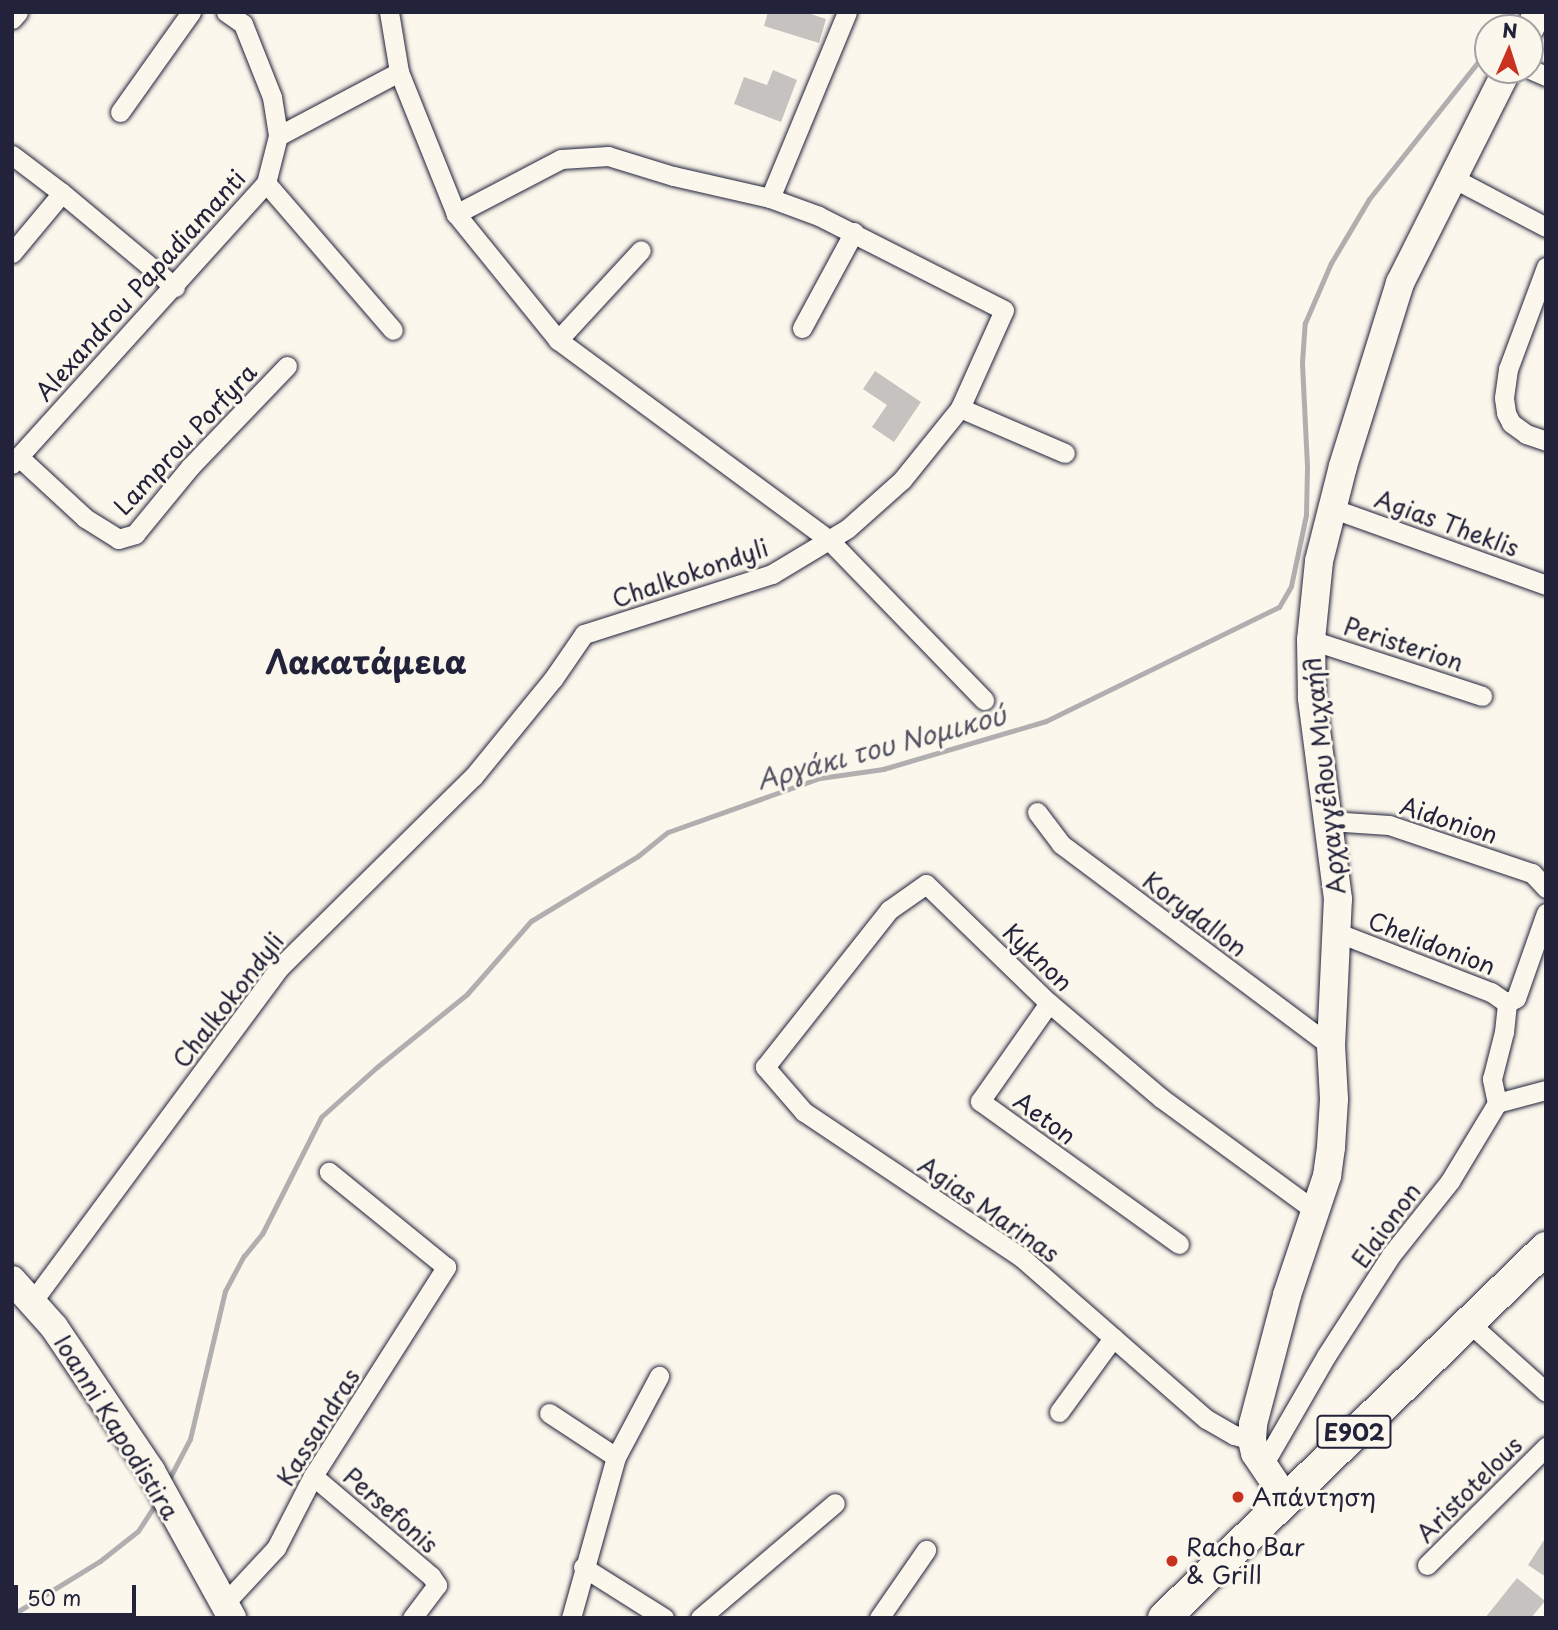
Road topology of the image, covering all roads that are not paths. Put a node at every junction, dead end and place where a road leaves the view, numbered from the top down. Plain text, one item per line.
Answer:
1 (18, 12) edge
2 (191, 12) edge
3 (226, 12) edge
4 (389, 12) edge
5 (847, 12) edge
6 (12, 19) edge
7 (400, 72) junction
8 (1500, 84) edge
9 (120, 112) dead end
10 (278, 136) junction
11 (12, 155) edge
12 (1451, 177) junction
13 (266, 183) junction
14 (62, 193) junction
15 (770, 198) junction
16 (456, 214) junction
17 (1546, 227) edge
18 (854, 232) junction
19 (641, 250) dead end
20 (12, 253) edge
21 (1546, 267) edge
22 (175, 287) junction
23 (802, 328) dead end
24 (393, 330) dead end
25 (558, 340) junction
26 (287, 366) dead end
27 (960, 408) junction
28 (1546, 441) edge
29 (1065, 453) dead end
30 (16, 461) edge
31 (1331, 508) junction
32 (829, 540) junction
33 (1546, 585) edge
34 (1311, 640) junction
35 (1482, 696) dead end
36 (984, 700) dead end
37 (1037, 812) dead end
38 (1329, 821) junction
39 (1546, 888) edge
40 (1546, 913) edge
41 (1336, 932) junction
42 (1049, 1003) junction
43 (1507, 1003) junction
44 (1331, 1046) junction
45 (765, 1067) joint
46 (1546, 1090) edge
47 (1497, 1102) junction
48 (329, 1172) dead end
49 (1314, 1210) junction
50 (1179, 1244) dead end
51 (1546, 1248) edge
52 (12, 1280) edge
53 (32, 1302) junction
54 (1467, 1321) junction
55 (1113, 1338) junction
56 (659, 1376) dead end
57 (1546, 1392) edge
58 (1059, 1412) dead end
59 (549, 1413) dead end
60 (1252, 1440) junction
61 (1546, 1447) edge
62 (616, 1457) junction
63 (1263, 1465) junction
64 (313, 1476) junction
65 (1286, 1499) junction
66 (835, 1503) dead end
67 (926, 1550) dead end
68 (1427, 1566) dead end
69 (583, 1567) junction
70 (228, 1611) edge
71 (412, 1618) edge
72 (571, 1618) edge
73 (664, 1618) edge
74 (699, 1618) edge
75 (879, 1618) edge
76 (1164, 1618) edge

1 - 6 street
2 - 9 street
3 - 10 street
4 - 7 street
5 - 15 street
7 - 10 street
7 - 16 street
8 - 12 street, Αρχαγγέλου Μιχαήλ
10 - 13 street, Alexandrou Papadiamanti
11 - 14 street
12 - 17 street
12 - 31 street, Αρχαγγέλου Μιχαήλ
13 - 22 street, Alexandrou Papadiamanti
13 - 24 street
14 - 20 street
14 - 22 street
15 - 16 street, Chalkokondyli
15 - 18 street, Chalkokondyli
16 - 25 street
18 - 23 street
18 - 27 street, Chalkokondyli
19 - 25 street
21 - 28 street
22 - 30 street, Alexandrou Papadiamanti
25 - 32 street
26 - 30 street, Lamprou Porfyra
27 - 29 street
27 - 32 street, Chalkokondyli
31 - 33 street, Agias Theklis
31 - 34 street, Αρχαγγέλου Μιχαήλ
32 - 36 street
32 - 53 street, Chalkokondyli
34 - 35 street, Peristerion
34 - 38 street, Αρχαγγέλου Μιχαήλ
37 - 44 street, Korydallon
38 - 39 street, Aidonion
38 - 41 street, Αρχαγγέλου Μιχαήλ
40 - 43 street
41 - 43 street, Chelidonion
41 - 44 street, Αρχαγγέλου Μιχαήλ
42 - 45 street, Kyknon
42 - 49 street, Kyknon
42 - 50 street, Aeton
43 - 47 street
44 - 49 street, Αρχαγγέλου Μιχαήλ
45 - 55 street, Agias Marinas
46 - 47 street
47 - 63 street, Elaionon
48 - 64 street, Kassandras
49 - 60 street, Αρχαγγέλου Μιχαήλ
51 - 54 main road, E902
52 - 53 street, Ioanni Kapodistira
53 - 70 street, Ioanni Kapodistira
54 - 57 street
54 - 65 main road, E902
55 - 58 street
55 - 60 street, Agias Marinas
56 - 62 street
59 - 62 street
60 - 63 street
61 - 68 street, Aristotelous
62 - 69 street
63 - 65 street
64 - 70 street, Kassandras
64 - 71 street, Persefonis
65 - 76 main road, E902
66 - 74 street
67 - 75 street
69 - 72 street
69 - 73 street

